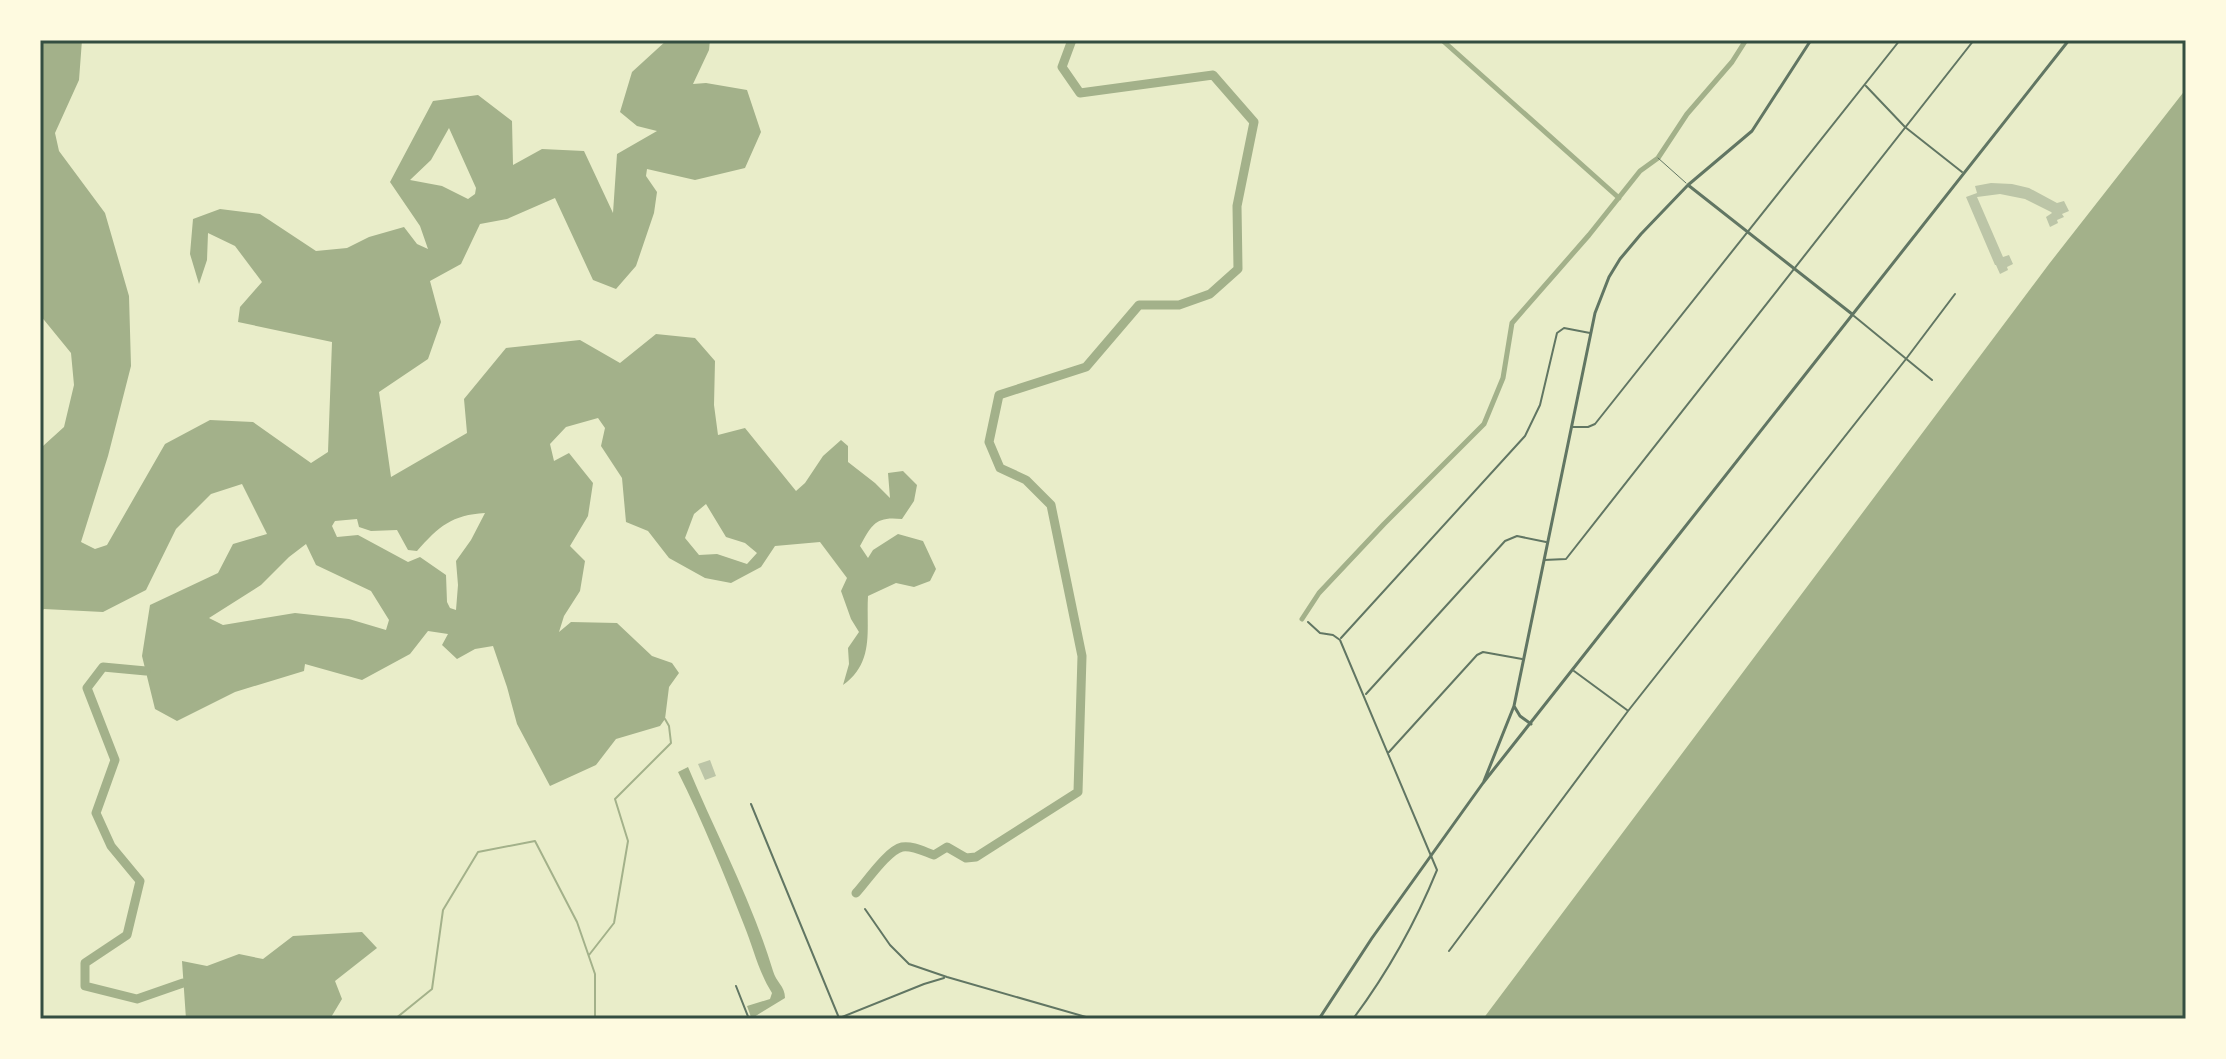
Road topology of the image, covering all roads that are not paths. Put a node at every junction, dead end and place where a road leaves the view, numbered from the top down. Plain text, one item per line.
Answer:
1 (1811, 40) edge
2 (1900, 40) edge
3 (1974, 40) edge
4 (2069, 40) edge
5 (1865, 85) junction
6 (1905, 127) junction
7 (1658, 158) dead end
8 (1964, 173) junction
9 (1688, 185) junction
10 (1747, 233) junction
11 (1795, 269) junction
12 (1955, 294) dead end
13 (1853, 315) junction
14 (1591, 333) junction
15 (1906, 359) junction
16 (1932, 380) dead end
17 (1573, 427) junction
18 (1547, 542) junction
19 (1544, 560) junction
20 (1308, 622) dead end
21 (1340, 640) junction
22 (1523, 659) junction
23 (1574, 671) junction
24 (1364, 696) junction
25 (1514, 706) junction
26 (1628, 711) junction
27 (1531, 724) junction
28 (1388, 753) junction
29 (1483, 783) junction
30 (751, 804) dead end
31 (1431, 853) junction
32 (865, 909) dead end
33 (1449, 951) dead end
34 (947, 977) junction
35 (736, 986) dead end
36 (838, 1018) edge
37 (749, 1019) edge
38 (1093, 1019) edge
39 (1319, 1019) edge
40 (1353, 1019) edge

1 - 9 street
2 - 5 street
3 - 6 street
4 - 8 street
5 - 6 street
5 - 10 street
6 - 8 street
6 - 11 street
7 - 9 lane
8 - 13 street
9 - 10 street
9 - 14 street
10 - 11 street
10 - 17 street
11 - 13 street
11 - 19 street
12 - 15 street
13 - 15 street
13 - 23 street
14 - 17 street
14 - 21 street
15 - 16 street
15 - 26 street
17 - 18 street
18 - 19 street
18 - 24 street
19 - 22 street
20 - 21 street
21 - 24 street
22 - 25 street
22 - 28 street
23 - 26 street
23 - 27 street
24 - 28 street
25 - 27 street
25 - 29 street
26 - 33 street
27 - 29 street
28 - 31 street
29 - 31 street
30 - 36 street
31 - 39 street
31 - 40 street
32 - 34 street
34 - 36 street
34 - 38 street
35 - 37 street

